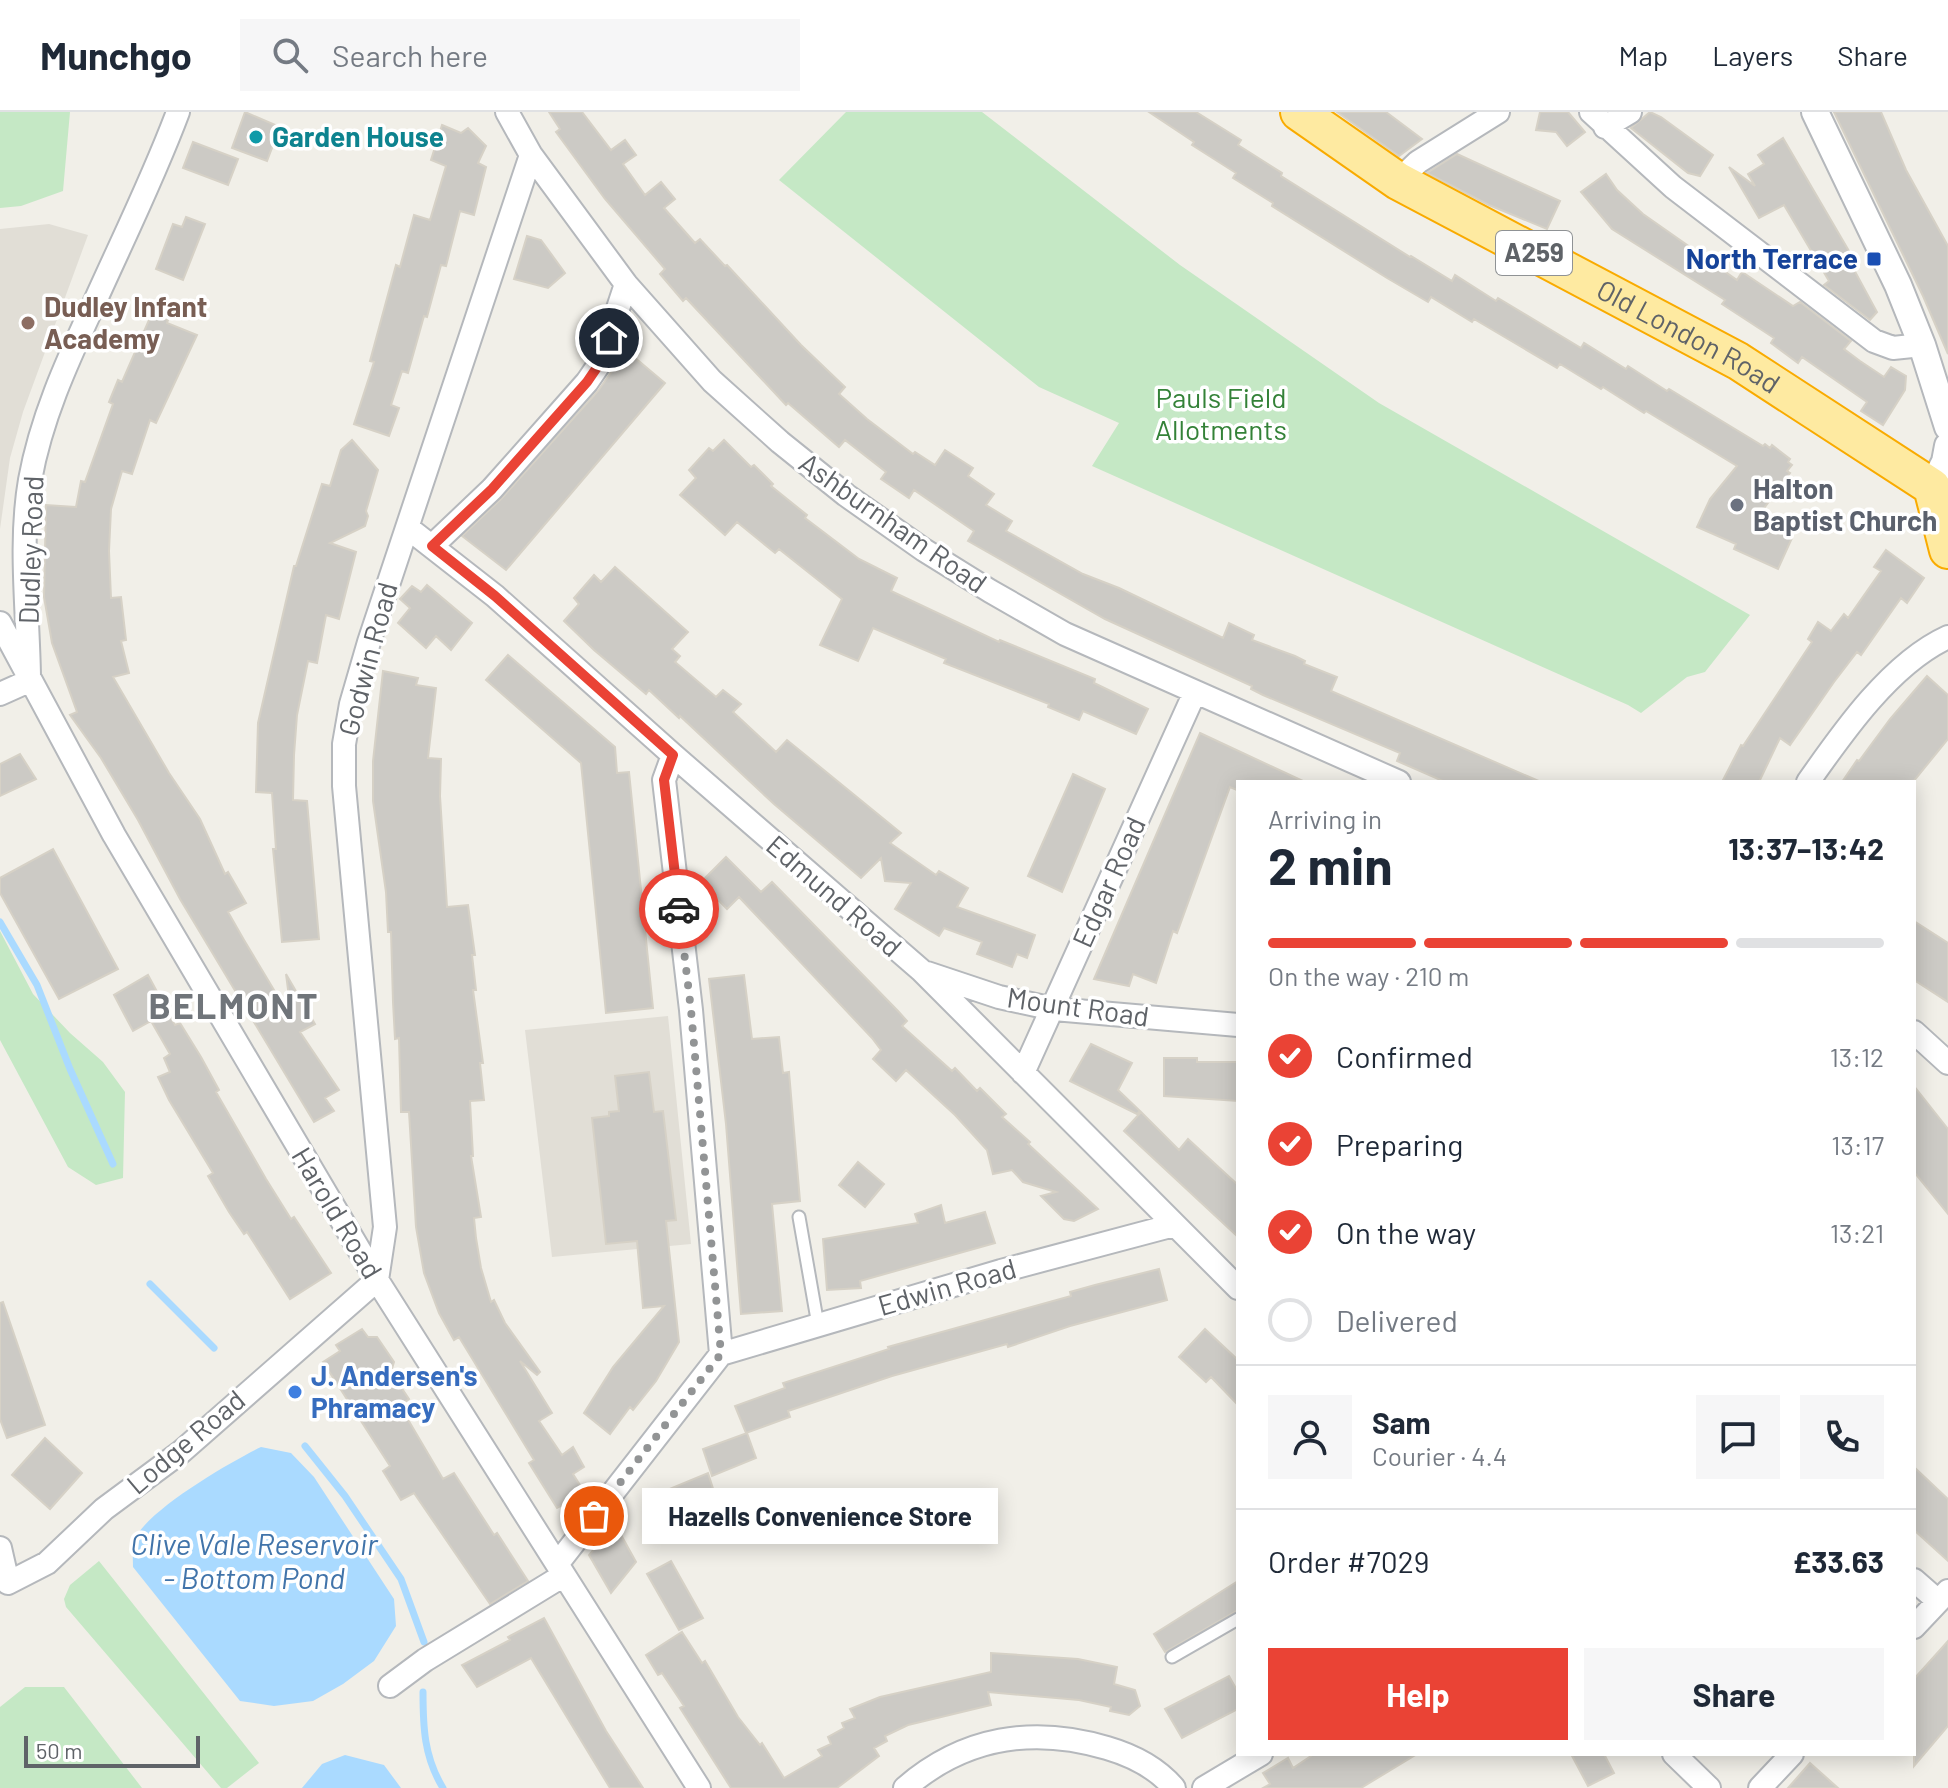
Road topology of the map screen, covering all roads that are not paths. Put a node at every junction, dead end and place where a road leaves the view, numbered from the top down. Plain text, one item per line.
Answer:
1 (178, 112) edge
2 (507, 112) edge
3 (1299, 112) edge
4 (1498, 112) edge
5 (1630, 112) edge
6 (1815, 112) edge
7 (1598, 119) edge
8 (531, 155) junction
9 (1398, 181) junction
10 (626, 284) junction
11 (1922, 345) junction
12 (1948, 427) edge
13 (1943, 464) edge
14 (408, 528) junction
15 (432, 546) junction
16 (1948, 550) edge
17 (0, 623) edge
18 (1948, 637) edge
19 (29, 681) junction
20 (1195, 692) junction
21 (0, 694) edge
22 (673, 755) junction
23 (1394, 780) edge
24 (1809, 780) edge
25 (922, 971) junction
26 (1054, 1009) junction
27 (1236, 1025) edge
28 (1916, 1034) edge
29 (1948, 1063) edge
30 (1023, 1073) junction
31 (799, 1217) dead end
32 (1174, 1225) junction
33 (377, 1280) junction
34 (1236, 1286) edge
35 (818, 1325) junction
36 (721, 1354) junction
37 (2, 1555) edge
38 (561, 1569) junction
39 (1916, 1581) edge
40 (1943, 1596) edge
41 (1236, 1620) edge
42 (1916, 1625) edge
43 (1172, 1657) dead end
44 (390, 1686) dead end
45 (1258, 1756) edge
46 (1676, 1756) edge
47 (1790, 1756) edge
48 (699, 1788) edge
49 (905, 1788) edge
50 (1174, 1788) edge
51 (1204, 1788) edge
52 (1709, 1788) edge
53 (1760, 1788) edge

1 - 19 street, Dudley Road
2 - 8 street, Ashburnham Road
3 - 9 highway, Old London Road / A259
4 - 9 street
5 - 7 street
6 - 11 street
7 - 11 street
8 - 10 street, Ashburnham Road
8 - 14 street, Godwin Road
9 - 13 highway, Old London Road / A259
10 - 15 street
10 - 20 street, Ashburnham Road
11 - 12 street
13 - 16 highway, Old London Road / A259
14 - 15 street, Edmund Road
14 - 33 street, Godwin Road
15 - 22 street, Edmund Road
17 - 19 street, Harold Road
18 - 24 street
19 - 21 street
19 - 33 street, Harold Road
20 - 23 street, Ashburnham Road
20 - 26 street, Edgar Road
22 - 25 street, Edmund Road
22 - 36 street
25 - 26 street, Mount Road
25 - 30 street, Edmund Road
26 - 27 street, Mount Road
26 - 30 street, Edgar Road
28 - 29 street
30 - 32 street, Edmund Road
31 - 35 lane
32 - 34 street, Edmund Road
32 - 35 street, Edwin Road
33 - 37 street, Lodge Road
33 - 38 street, Harold Road
35 - 36 street, Edwin Road
36 - 38 street
38 - 44 street
38 - 48 street, Harold Road
39 - 40 street
40 - 42 street
41 - 43 lane
45 - 51 street
46 - 52 street
47 - 53 street
49 - 50 street

